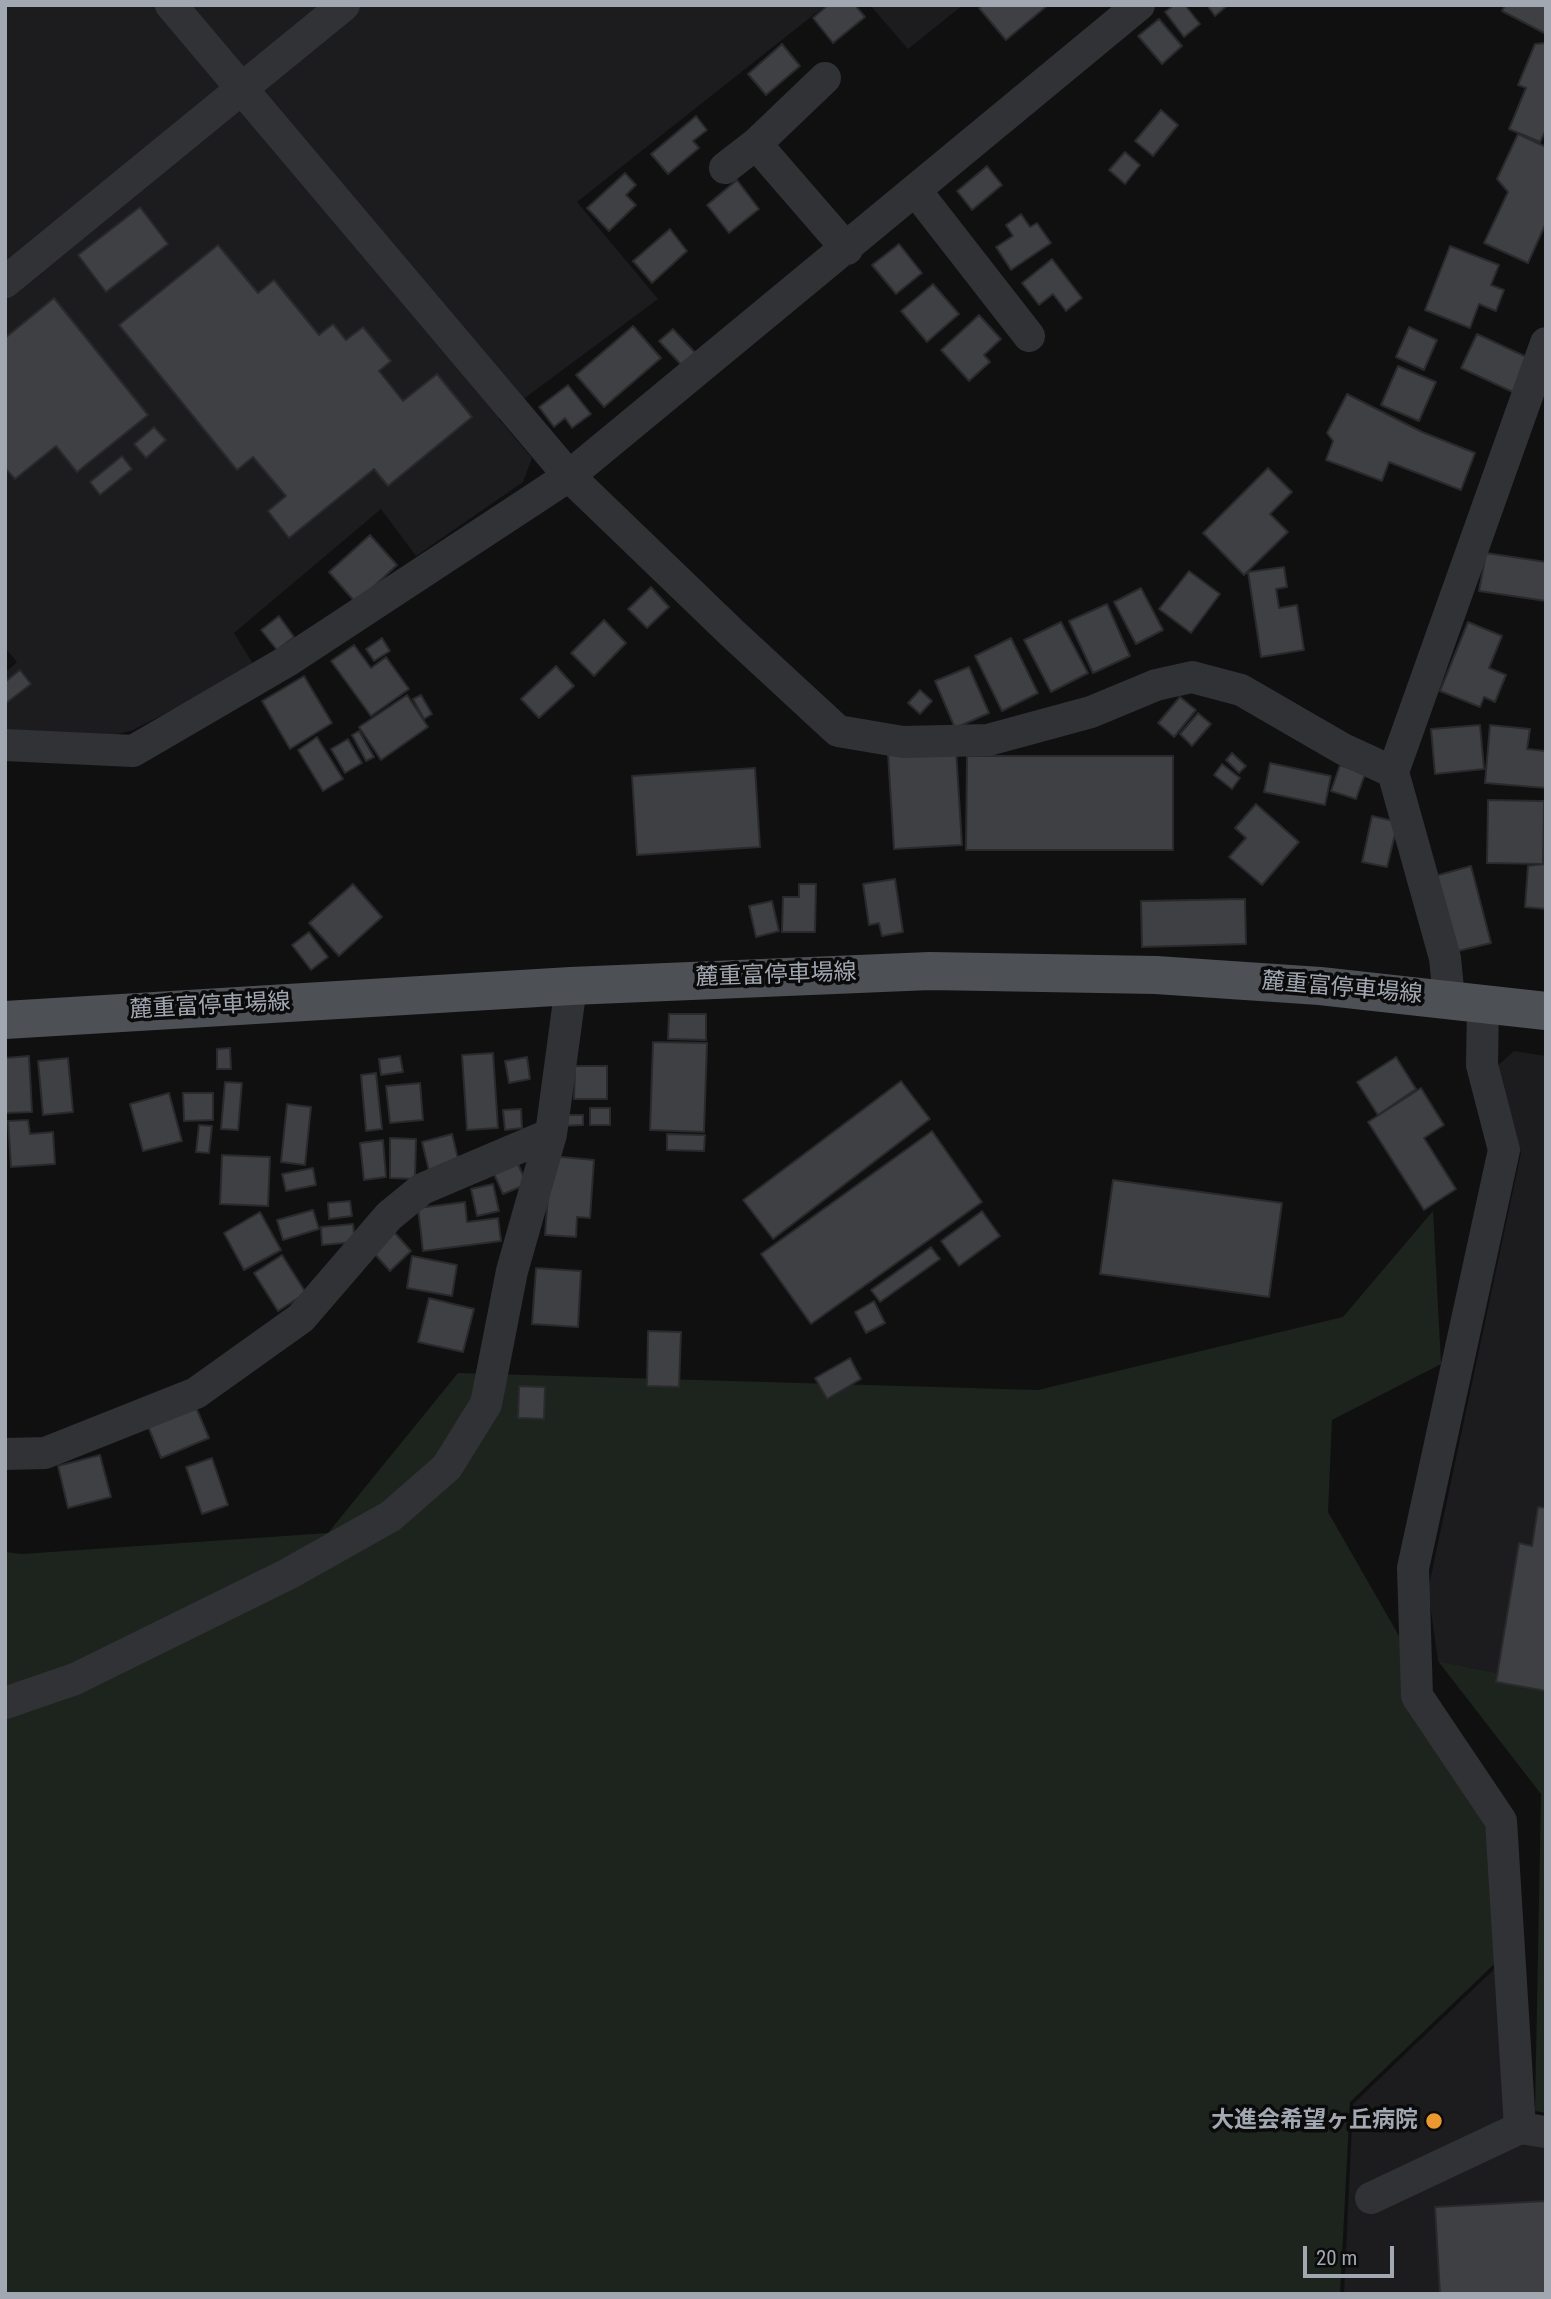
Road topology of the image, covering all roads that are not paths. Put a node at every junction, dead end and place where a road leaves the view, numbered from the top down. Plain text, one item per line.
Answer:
1 (171, 5) edge
2 (344, 5) edge
3 (1139, 5) edge
4 (825, 78) dead end
5 (241, 89) junction
6 (756, 144) junction
7 (725, 168) dead end
8 (916, 191) junction
9 (847, 249) junction
10 (5, 282) edge
11 (1028, 336) dead end
12 (1546, 344) edge
13 (569, 475) junction
14 (5, 745) edge
15 (1393, 772) junction
16 (571, 986) junction
17 (1466, 1001) junction
18 (1546, 1011) edge
19 (5, 1020) edge
20 (551, 1134) junction
21 (5, 1454) edge
22 (5, 1703) edge
23 (1533, 2130) edge
24 (1371, 2198) dead end

1 - 5 street
2 - 5 street
3 - 8 street
4 - 6 street
5 - 10 street
5 - 13 street
6 - 7 street
6 - 9 street
8 - 9 street
8 - 11 street
9 - 13 street
12 - 15 street
13 - 14 street
13 - 15 street
15 - 17 street
16 - 17 main road, 麓重富停車場線
16 - 19 main road, 麓重富停車場線
16 - 20 street
17 - 18 main road, 麓重富停車場線
17 - 23 street
20 - 21 street
20 - 22 street
23 - 24 street

